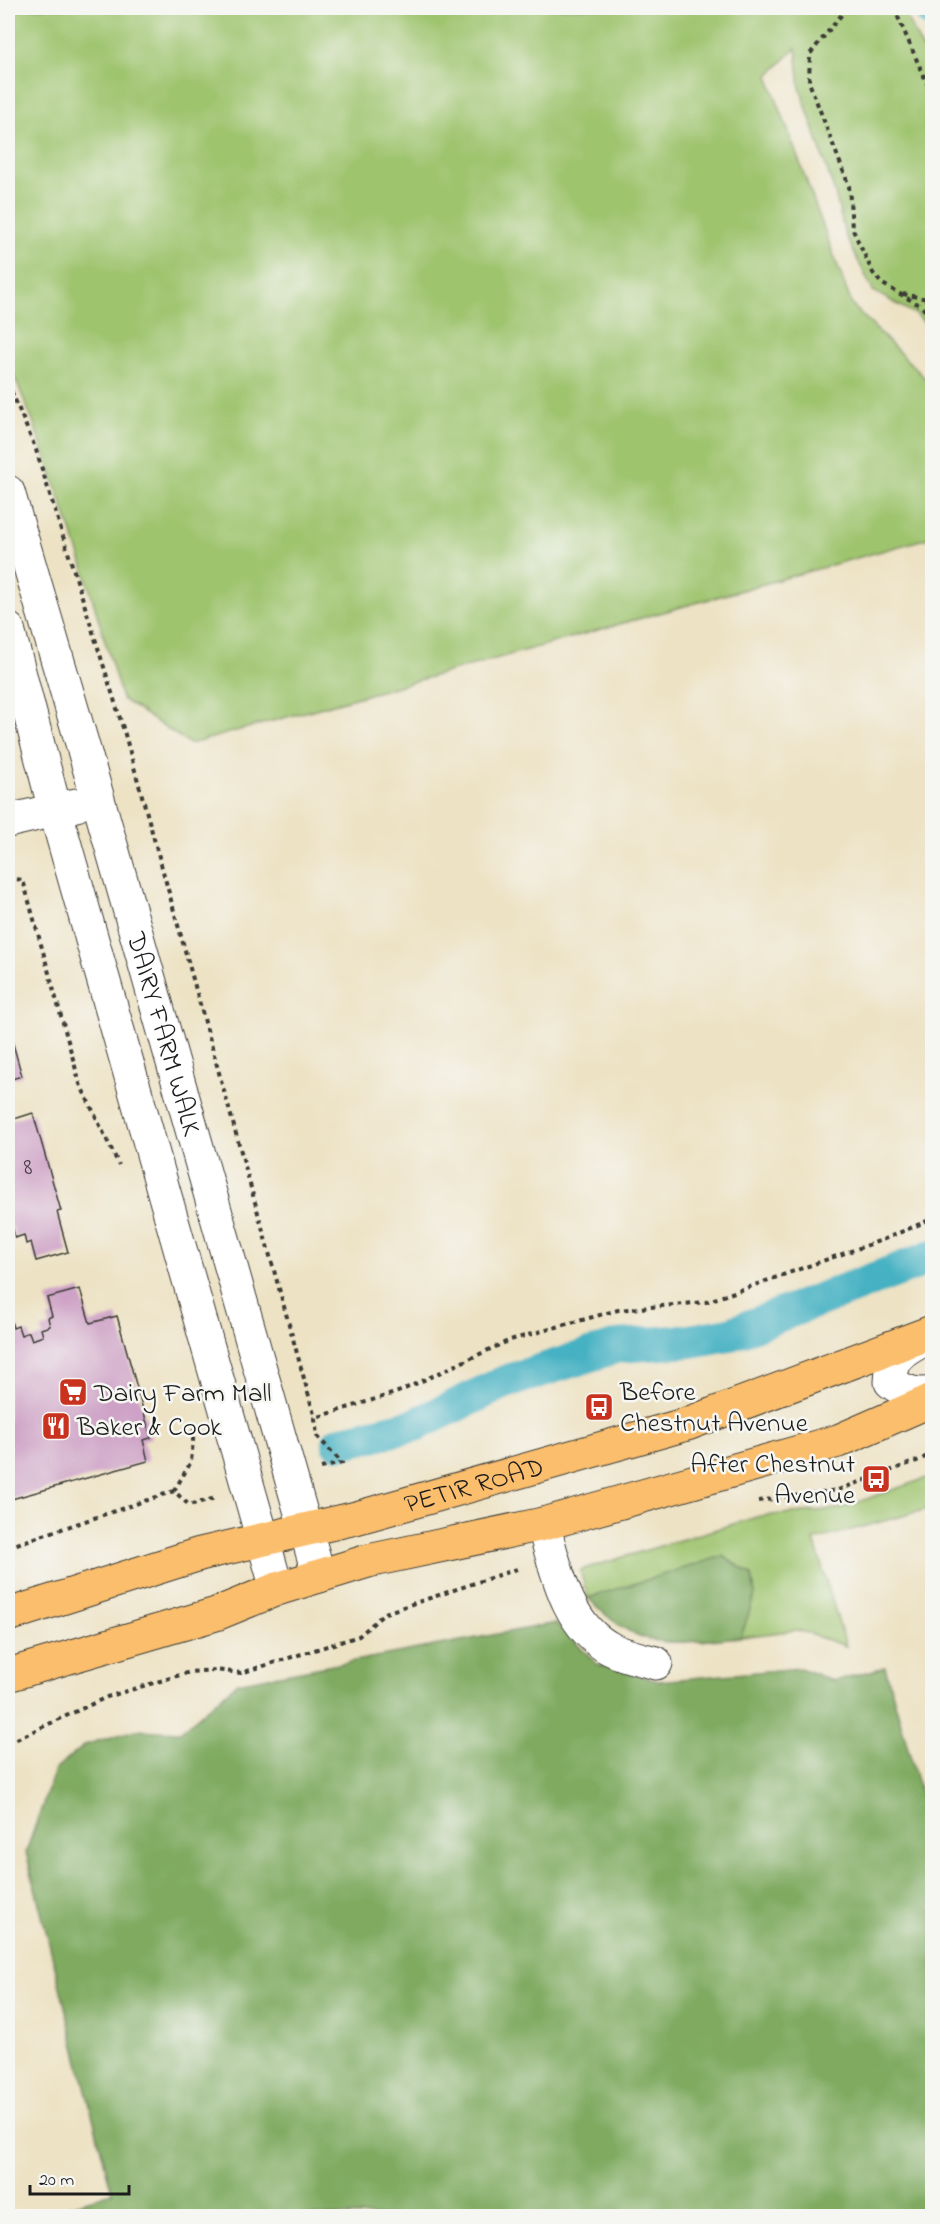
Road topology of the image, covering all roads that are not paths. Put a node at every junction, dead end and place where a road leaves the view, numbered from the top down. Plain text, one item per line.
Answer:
1 (8, 492) edge
2 (8, 629) edge
3 (99, 800) junction
4 (55, 810) junction
5 (8, 821) edge
6 (933, 1333) edge
7 (933, 1392) edge
8 (933, 1400) edge
9 (543, 1524) junction
10 (307, 1528) junction
11 (263, 1539) junction
12 (320, 1576) junction
13 (277, 1589) junction
14 (8, 1614) edge
15 (656, 1663) dead end
16 (8, 1675) edge

1 - 3 street, DAIRY FARM WALK
2 - 4 street, DAIRY FARM WALK
3 - 4 street
3 - 10 street, DAIRY FARM WALK
4 - 5 street
4 - 11 street, DAIRY FARM WALK
6 - 7 street, PETIR ROAD
6 - 10 main road, PETIR ROAD
8 - 9 main road, PETIR ROAD
9 - 12 main road, PETIR ROAD
9 - 15 street
10 - 11 main road, PETIR ROAD
10 - 12 street, DAIRY FARM WALK
11 - 13 street, DAIRY FARM WALK
11 - 14 main road, PETIR ROAD
12 - 13 main road, PETIR ROAD
13 - 16 main road, PETIR ROAD

